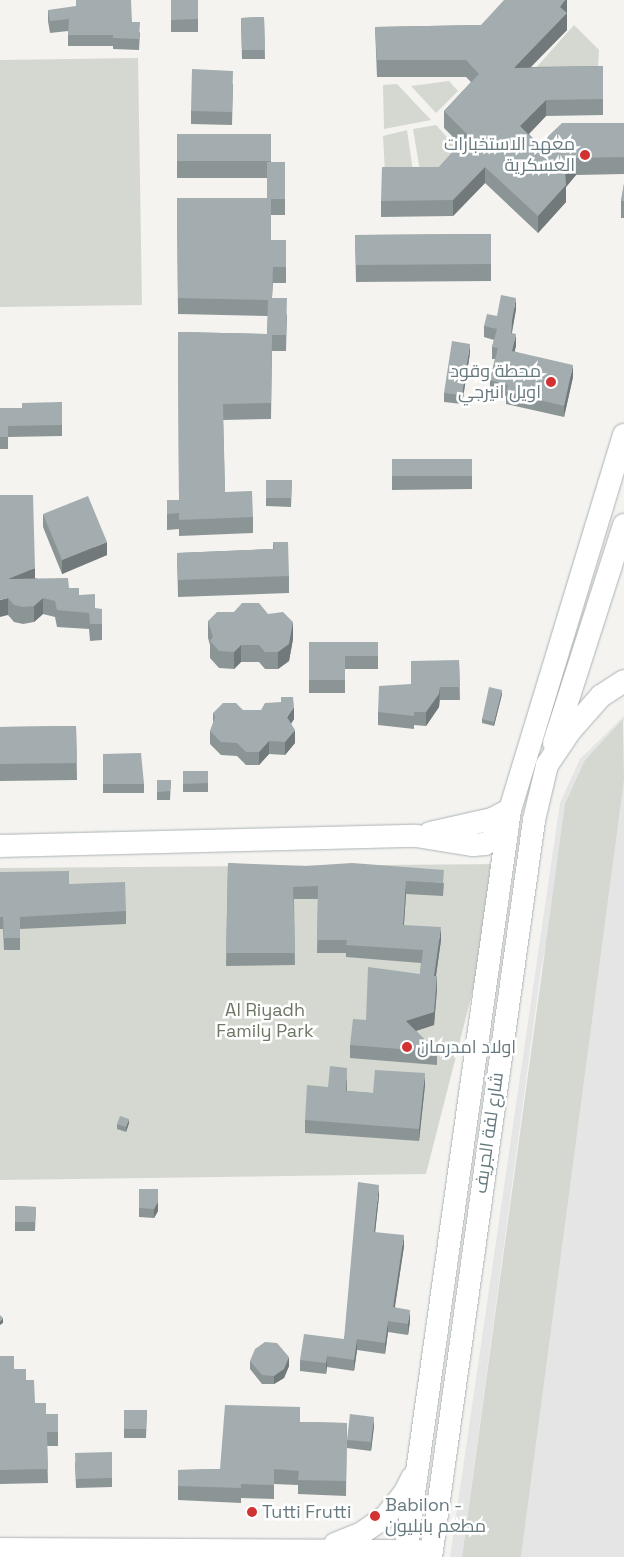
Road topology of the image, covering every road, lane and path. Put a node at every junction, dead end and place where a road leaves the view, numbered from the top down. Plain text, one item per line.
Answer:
1 (624, 434) edge
2 (624, 525) edge
3 (614, 587) edge
4 (572, 602) junction
5 (624, 681) edge
6 (547, 765) junction
7 (510, 810) junction
8 (506, 832) junction
9 (416, 836) junction
10 (0, 846) edge
11 (417, 1468) junction
12 (0, 1549) edge
13 (317, 1549) junction
14 (405, 1554) edge
15 (431, 1554) edge
16 (353, 1557) edge

1 - 4 main road, شارع لفة الجريف
2 - 3 main road
3 - 4 main road
3 - 6 main road
4 - 7 main road, شارع لفة الجريف
5 - 6 main road, شارع لفة الجريف
6 - 15 main road, شارع لفة الجريف
7 - 8 main road, شارع لفة الجريف
7 - 9 main road
8 - 9 main road
8 - 11 main road, شارع لفة الجريف
9 - 10 main road
11 - 13 main road
11 - 14 main road, شارع لفة الجريف
12 - 13 main road
13 - 14 main road
13 - 16 main road
14 - 15 main road

